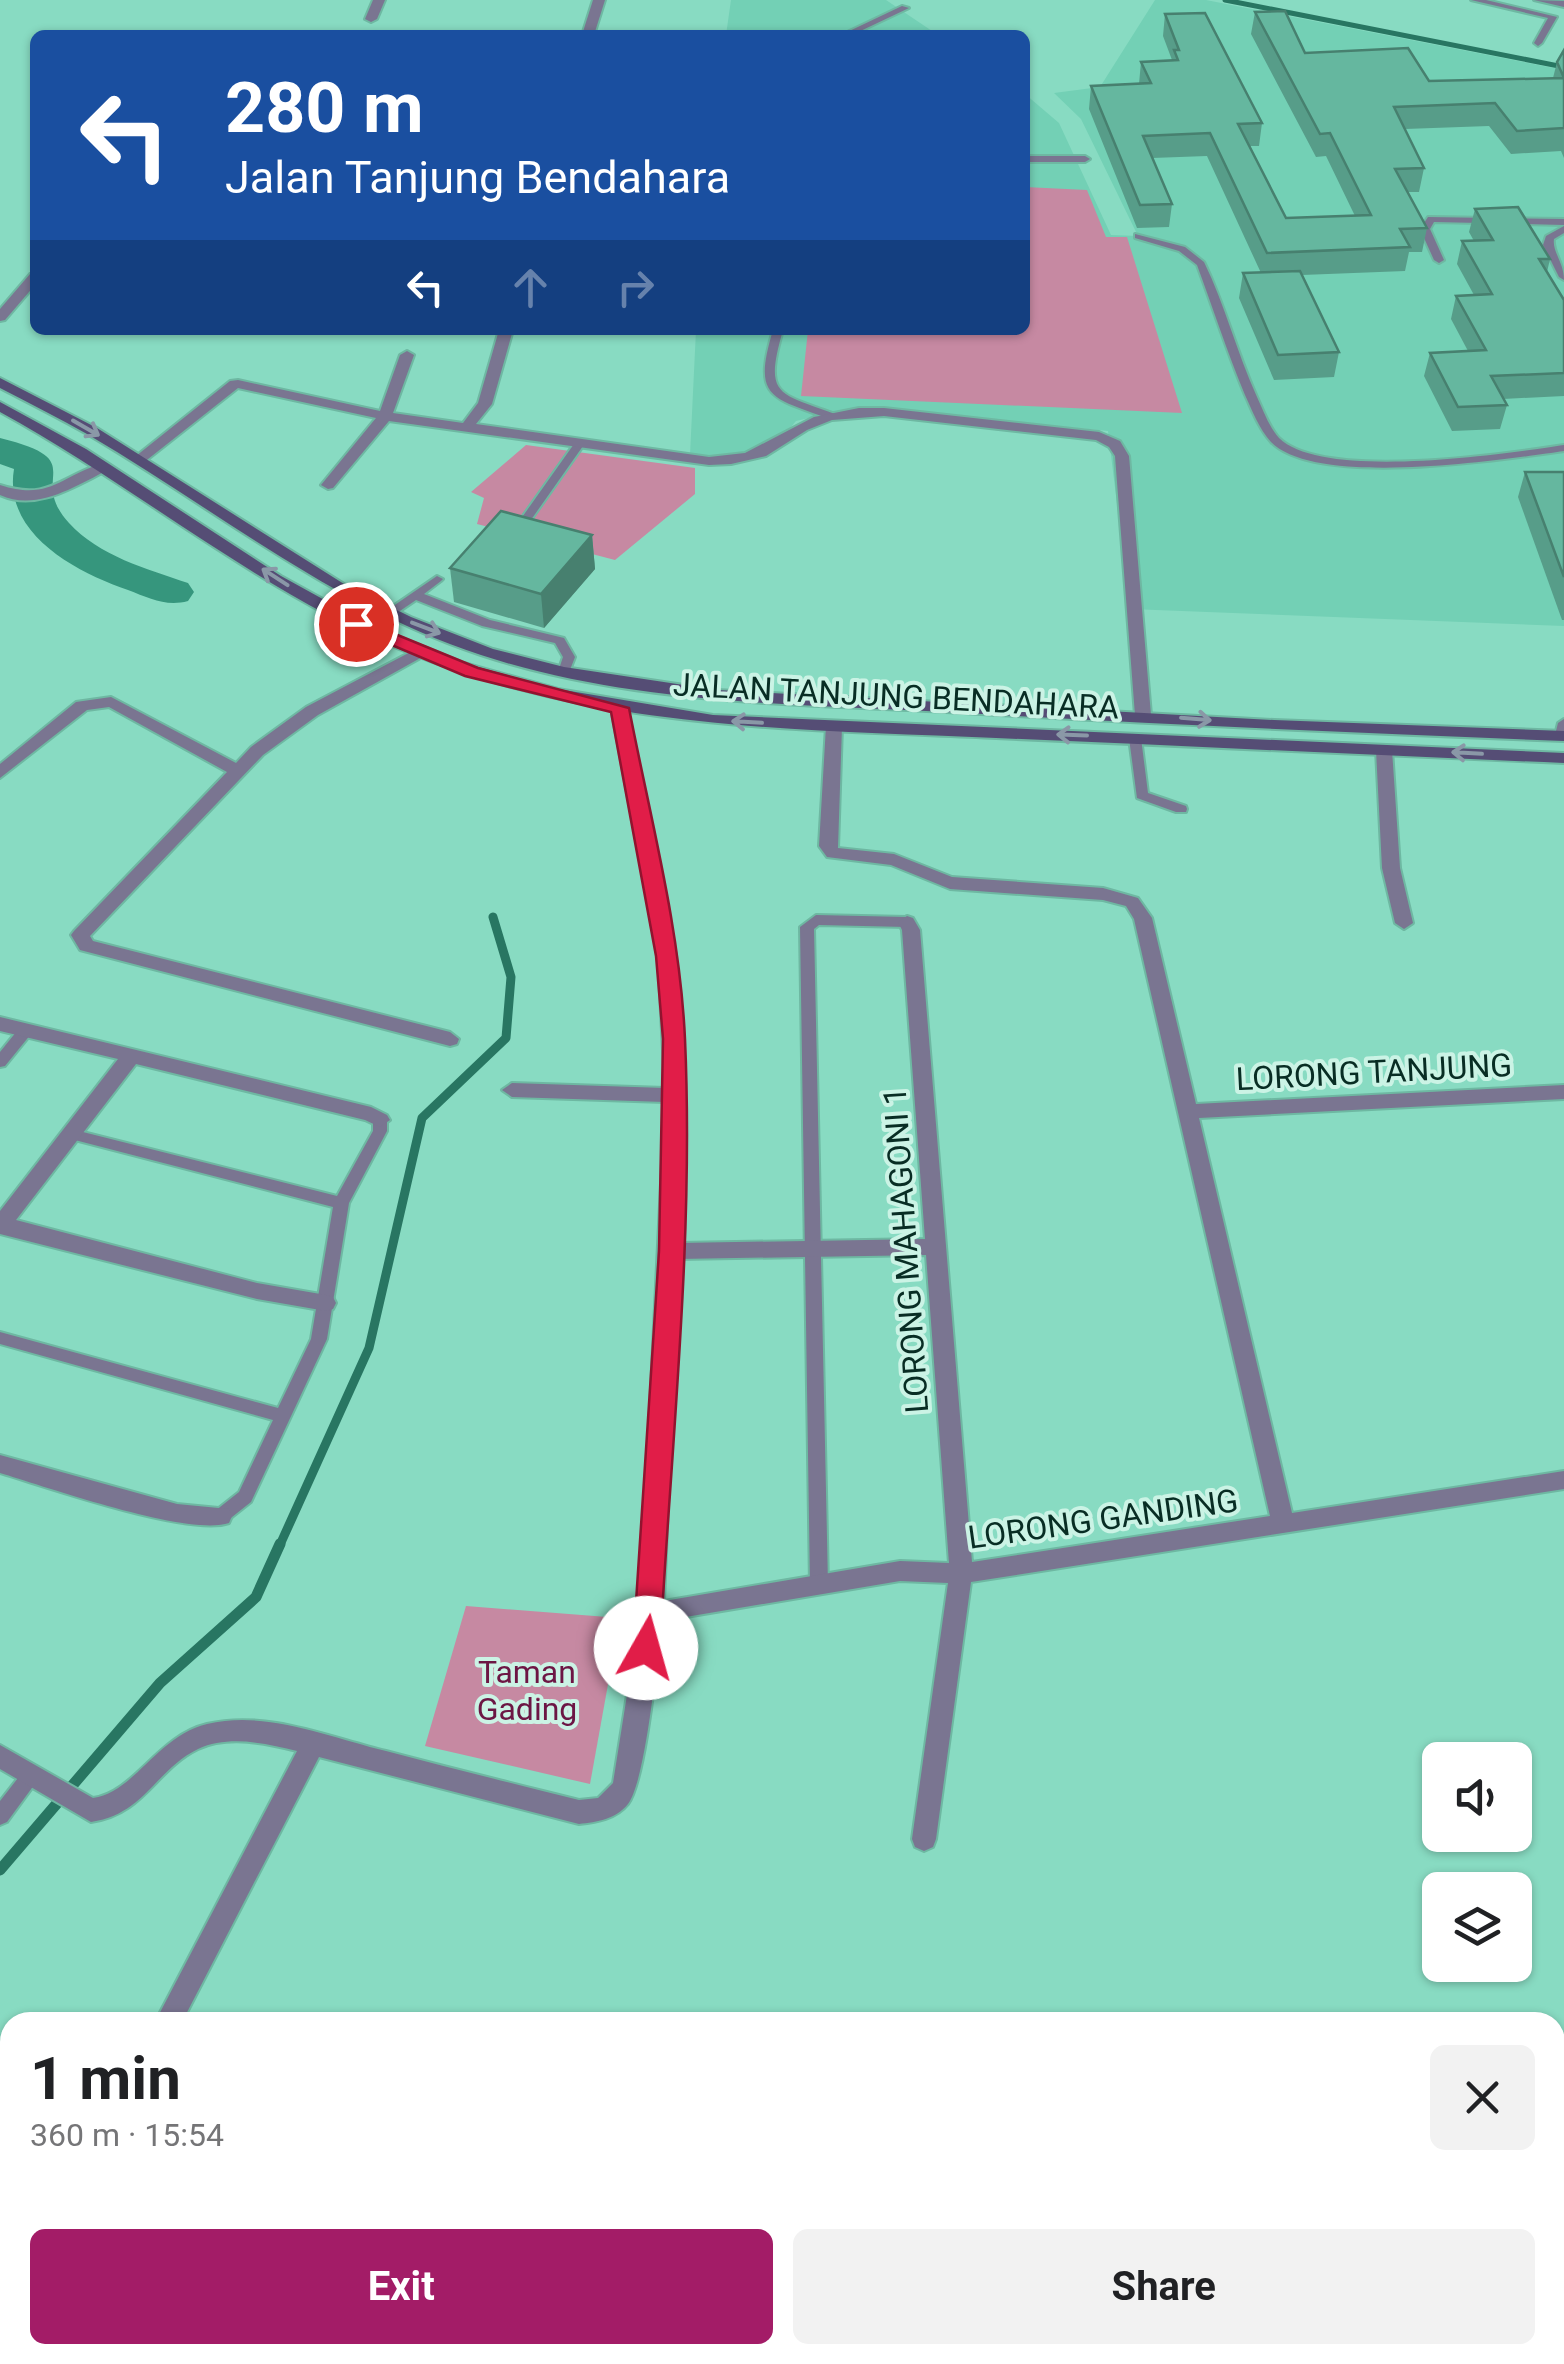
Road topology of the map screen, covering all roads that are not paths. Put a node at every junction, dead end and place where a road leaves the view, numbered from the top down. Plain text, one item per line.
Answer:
1 (379, 0) edge
2 (1475, 0) edge
3 (1540, 0) edge
4 (592, 1) edge
5 (1564, 4) edge
6 (905, 8) dead end
7 (1559, 18) edge
8 (372, 19) dead end
9 (589, 30) edge
10 (856, 30) edge
11 (1538, 42) dead end
12 (1030, 159) edge
13 (1085, 160) dead end
14 (1564, 226) edge
15 (1138, 236) dead end
16 (1439, 260) dead end
17 (1564, 277) edge
18 (30, 283) edge
19 (0, 317) edge
20 (505, 335) edge
21 (777, 335) edge
22 (407, 355) dead end
23 (0, 382) edge
24 (0, 406) edge
25 (385, 416) junction
26 (832, 416) junction
27 (467, 427) junction
28 (578, 446) junction
29 (1564, 448) edge
30 (138, 460) junction
31 (103, 467) junction
32 (328, 484) dead end
33 (0, 489) edge
34 (518, 532) edge
35 (438, 579) dead end
36 (414, 595) junction
37 (390, 613) junction
38 (418, 653) junction
39 (564, 672) junction
40 (619, 708) junction
41 (1143, 715) junction
42 (834, 726) junction
43 (1563, 731) edge
44 (1135, 738) junction
45 (1384, 750) junction
46 (1564, 758) edge
47 (235, 769) junction
48 (0, 773) edge
49 (1181, 810) dead end
50 (907, 922) joint
51 (1404, 923) dead end
52 (0, 1024) edge
53 (26, 1030) junction
54 (450, 1039) dead end
55 (131, 1056) junction
56 (0, 1062) edge
57 (512, 1090) dead end
58 (1564, 1092) edge
59 (674, 1095) junction
60 (1187, 1112) junction
61 (380, 1120) joint
62 (71, 1134) junction
63 (341, 1203) junction
64 (1, 1225) edge
65 (936, 1247) junction
66 (813, 1249) junction
67 (670, 1251) junction
68 (326, 1303) junction
69 (0, 1338) edge
70 (282, 1416) junction
71 (0, 1464) edge
72 (1564, 1480) edge
73 (221, 1516) joint
74 (1284, 1526) junction
75 (961, 1574) junction
76 (819, 1585) junction
77 (652, 1613) junction
78 (314, 1742) junction
79 (0, 1756) edge
80 (40, 1781) junction
81 (0, 1816) edge
82 (924, 1839) dead end
83 (173, 2012) edge

1 - 8 street
2 - 7 lane
3 - 5 street
4 - 9 street
6 - 10 lane
7 - 11 lane
12 - 13 lane
14 - 16 lane
14 - 17 lane
15 - 29 lane
18 - 19 street
20 - 27 street
21 - 26 lane
22 - 25 street
23 -> 30 main road, JALAN TANJUNG BENDAHARA
24 - 31 main road, JALAN TANJUNG BENDAHARA
25 - 27 street
25 - 30 street
25 - 32 street
26 - 28 street
26 - 41 street
27 - 28 street
28 - 34 lane
30 - 37 main road, JALAN TANJUNG BENDAHARA
31 - 33 street
38 -> 31 main road, JALAN TANJUNG BENDAHARA
35 - 36 lane
36 - 37 lane
36 - 39 lane
37 -> 39 main road, JALAN TANJUNG BENDAHARA
38 - 40 main road, JALAN TANJUNG BENDAHARA
38 - 47 street
39 - 41 main road, JALAN TANJUNG BENDAHARA
42 -> 40 main road, JALAN TANJUNG BENDAHARA
40 - 59 street
41 -> 43 main road, JALAN TANJUNG BENDAHARA
44 -> 42 main road, JALAN TANJUNG BENDAHARA
42 - 60 street
44 - 45 main road, JALAN TANJUNG BENDAHARA
44 - 49 lane
46 -> 45 main road, JALAN TANJUNG BENDAHARA
45 - 51 street
47 - 48 street
47 - 54 street
50 - 65 street, LORONG MAHAGONI 1
50 - 66 lane
52 - 53 street
53 - 55 street
53 - 56 lane
55 - 61 street
55 - 62 street
57 - 59 street
58 - 60 street, LORONG TANJUNG
59 - 67 street
60 - 74 street
61 - 63 lane
62 - 63 lane
62 - 64 street
63 - 68 lane
64 - 68 street
65 - 66 street
65 - 75 street, LORONG MAHAGONI 1
66 - 67 street
66 - 76 lane
67 - 77 street
68 - 70 lane
69 - 70 lane
70 - 73 lane
71 - 73 street
72 - 74 street, LORONG GANDING
74 - 75 street, LORONG GANDING
75 - 76 street, LORONG GANDING
75 - 82 street, LORONG MAHAGONI 1
76 - 77 street, LORONG GANDING
77 - 78 street
78 - 80 street
78 - 83 street
79 - 80 street
80 - 81 lane

